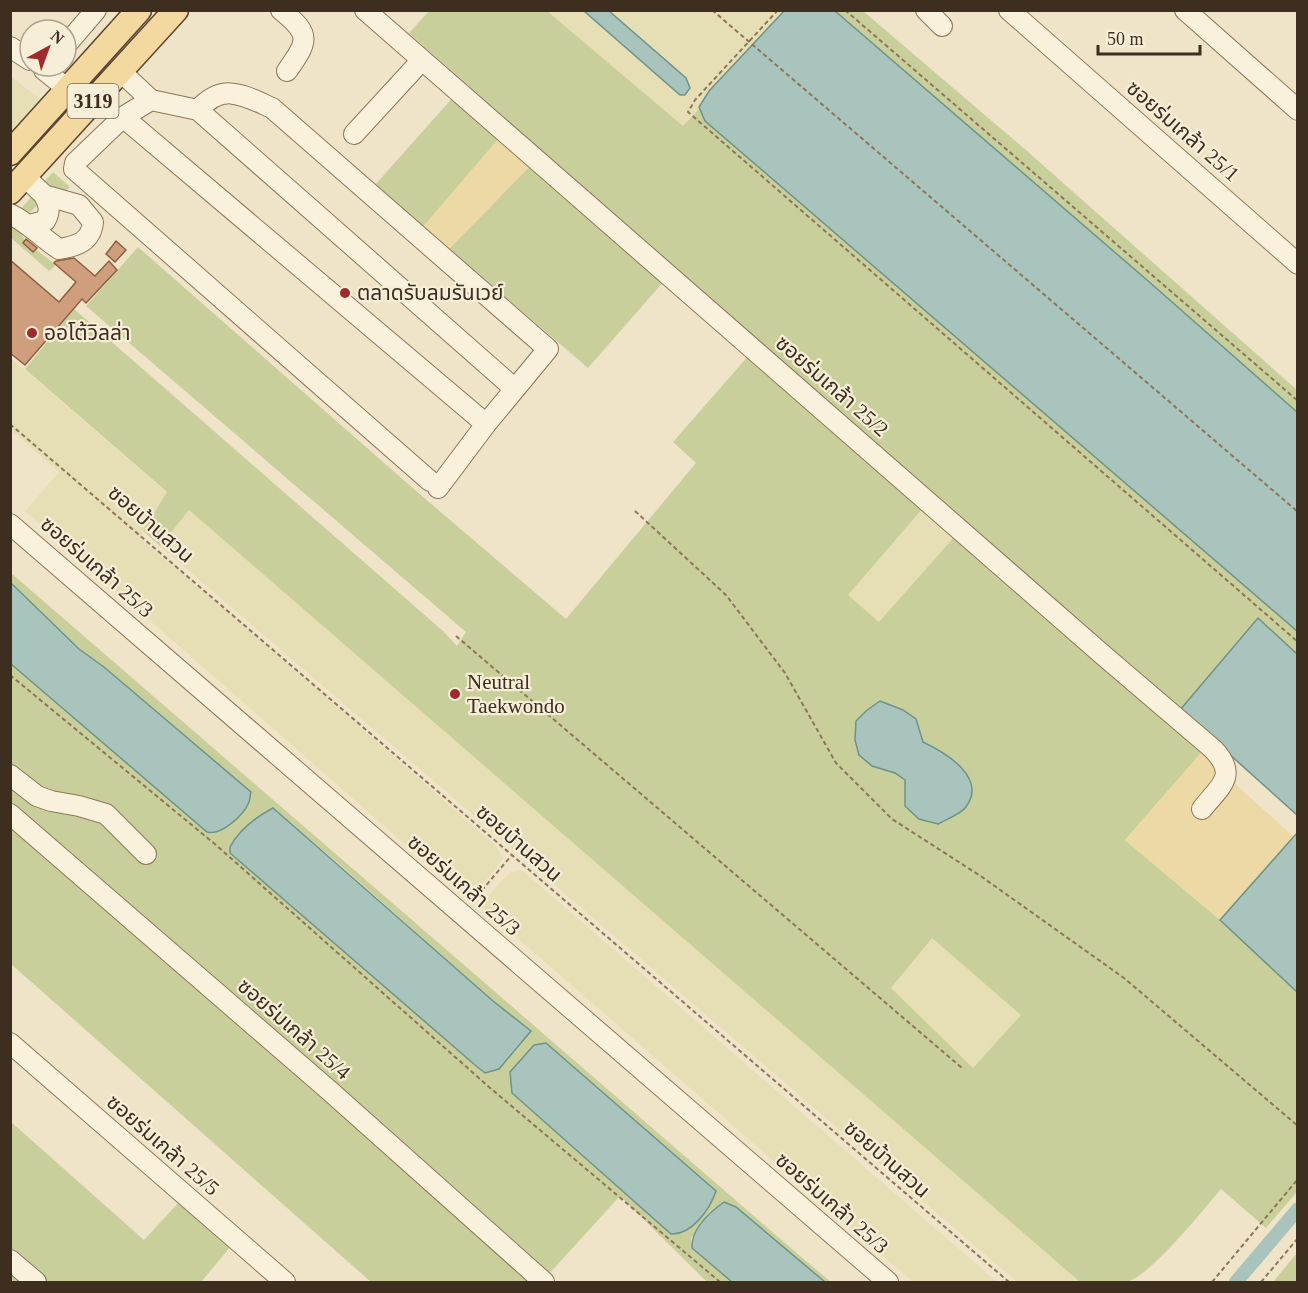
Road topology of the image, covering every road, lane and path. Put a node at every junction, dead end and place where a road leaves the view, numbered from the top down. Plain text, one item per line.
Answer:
1 (96, 10) edge
2 (103, 10) edge
3 (139, 10) edge
4 (176, 10) edge
5 (281, 10) edge
6 (365, 10) edge
7 (712, 10) edge
8 (778, 10) edge
9 (845, 10) edge
10 (926, 10) edge
11 (1185, 10) edge
12 (1018, 13) edge
13 (942, 26) dead end
14 (78, 31) edge
15 (121, 31) junction
16 (748, 42) junction
17 (422, 60) junction
18 (120, 70) junction
19 (287, 72) dead end
20 (55, 78) edge
21 (69, 90) junction
22 (151, 100) junction
23 (198, 110) junction
24 (1298, 110) edge
25 (123, 117) junction
26 (354, 134) dead end
27 (10, 153) edge
28 (17, 184) edge
29 (44, 195) junction
30 (10, 214) edge
31 (29, 225) junction
32 (1298, 264) edge
33 (515, 389) junction
34 (1298, 401) edge
35 (10, 424) edge
36 (486, 424) junction
37 (635, 511) dead end
38 (1298, 512) edge
39 (10, 524) edge
40 (456, 636) dead end
41 (1298, 642) edge
42 (10, 675) edge
43 (10, 775) edge
44 (1202, 809) dead end
45 (10, 814) edge
46 (146, 854) dead end
47 (511, 856) junction
48 (469, 906) dead end
49 (10, 1043) edge
50 (962, 1068) dead end
51 (1298, 1126) edge
52 (1298, 1179) edge
53 (1298, 1238) edge
54 (10, 1260) edge
55 (36, 1282) edge
56 (285, 1282) edge
57 (544, 1282) edge
58 (720, 1282) edge
59 (888, 1282) edge
60 (1008, 1282) edge
61 (1212, 1282) edge
62 (1261, 1282) edge

1 - 14 street
2 - 15 street
3 - 15 main road, 3119
4 - 18 main road, 3119
5 - 19 street
6 - 17 street, ซอยร่มเกล้า 25/2
7 - 16 path
8 - 16 path
9 - 34 path
10 - 13 street
11 - 24 street
12 - 32 street, ซอยร่มเกล้า 25/1
15 - 21 main road, 3119
16 - 38 path
16 - 41 path
17 - 26 street
17 - 44 street, ซอยร่มเกล้า 25/2
18 - 22 street
18 - 28 main road, 3119
20 - 21 street
21 - 27 main road, 3119
22 - 23 street
22 - 25 street
23 - 33 street
23 - 33 street
25 - 36 street
25 - 36 street
28 - 29 street
29 - 31 street
29 - 31 street
30 - 31 street
33 - 36 street
35 - 47 path, ซอยบ้านสวน
37 - 51 path
39 - 59 street, ซอยร่มเกล้า 25/3
40 - 50 path
42 - 58 path
43 - 46 street
45 - 57 street, ซอยร่มเกล้า 25/4
47 - 48 path
47 - 60 path, ซอยบ้านสวน
49 - 56 street, ซอยร่มเกล้า 25/5
52 - 61 path
53 - 62 path
54 - 55 street

